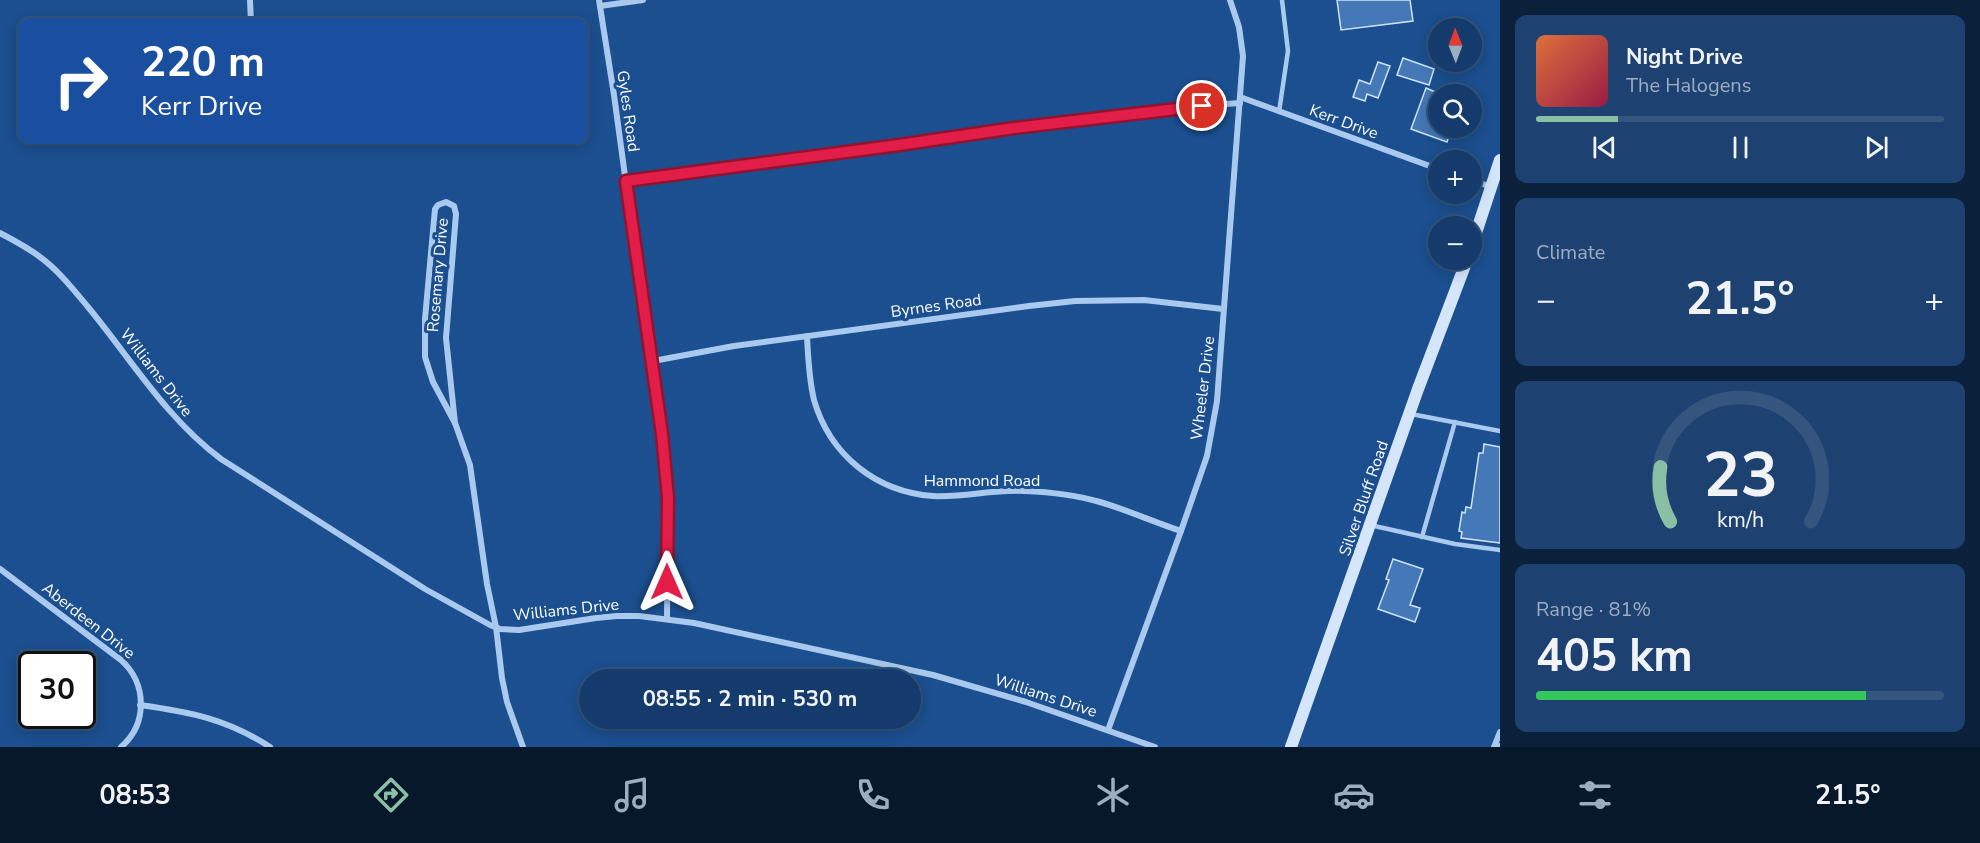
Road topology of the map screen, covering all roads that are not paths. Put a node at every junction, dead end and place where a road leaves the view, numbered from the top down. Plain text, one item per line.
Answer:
1 (250, 0) edge
2 (644, 0) edge
3 (1230, 0) edge
4 (1282, 0) edge
5 (599, 3) edge
6 (251, 18) edge
7 (1240, 100) junction
8 (1279, 112) junction
9 (1500, 160) edge
10 (1428, 165) edge
11 (626, 181) junction
12 (1482, 184) edge
13 (1492, 187) junction
14 (1482, 216) edge
15 (0, 233) edge
16 (1463, 270) edge
17 (1223, 309) junction
18 (807, 336) junction
19 (653, 361) junction
20 (1409, 413) junction
21 (1455, 422) junction
22 (455, 423) junction
23 (1500, 430) edge
24 (1370, 525) junction
25 (1181, 531) junction
26 (1422, 537) junction
27 (1500, 550) edge
28 (0, 569) edge
29 (668, 619) junction
30 (496, 627) junction
31 (140, 705) junction
32 (1108, 730) junction
33 (1500, 732) edge
34 (120, 747) edge
35 (270, 747) edge
36 (522, 747) edge
37 (1155, 747) edge
38 (1291, 747) edge
39 (1494, 747) edge

1 - 6 street
2 - 5 street
3 - 7 street, Wheeler Drive
4 - 8 lane
5 - 11 street, Gyles Road
7 - 8 street, Kerr Drive
7 - 11 street, Kerr Drive
7 - 17 street, Wheeler Drive
8 - 10 street, Kerr Drive
9 - 13 street
11 - 19 street, Gyles Road
12 - 13 street
13 - 14 street
15 - 30 street, Williams Drive
16 - 20 street, Silver Bluff Road
17 - 18 street, Byrnes Road
17 - 25 street, Wheeler Drive
18 - 19 street, Byrnes Road
18 - 25 street, Hammond Road
19 - 29 street, Gyles Road
20 - 21 lane
20 - 24 street, Silver Bluff Road
21 - 23 lane
21 - 26 lane
22 - 22 street, Rosemary Drive
22 - 30 street
24 - 26 lane
24 - 38 street, Silver Bluff Road
25 - 32 street, Wheeler Drive
26 - 27 lane
28 - 31 street, Aberdeen Drive
29 - 30 street, Williams Drive
29 - 32 street, Williams Drive
30 - 36 street
31 - 34 street
31 - 35 street
32 - 37 street, Williams Drive
33 - 39 street

